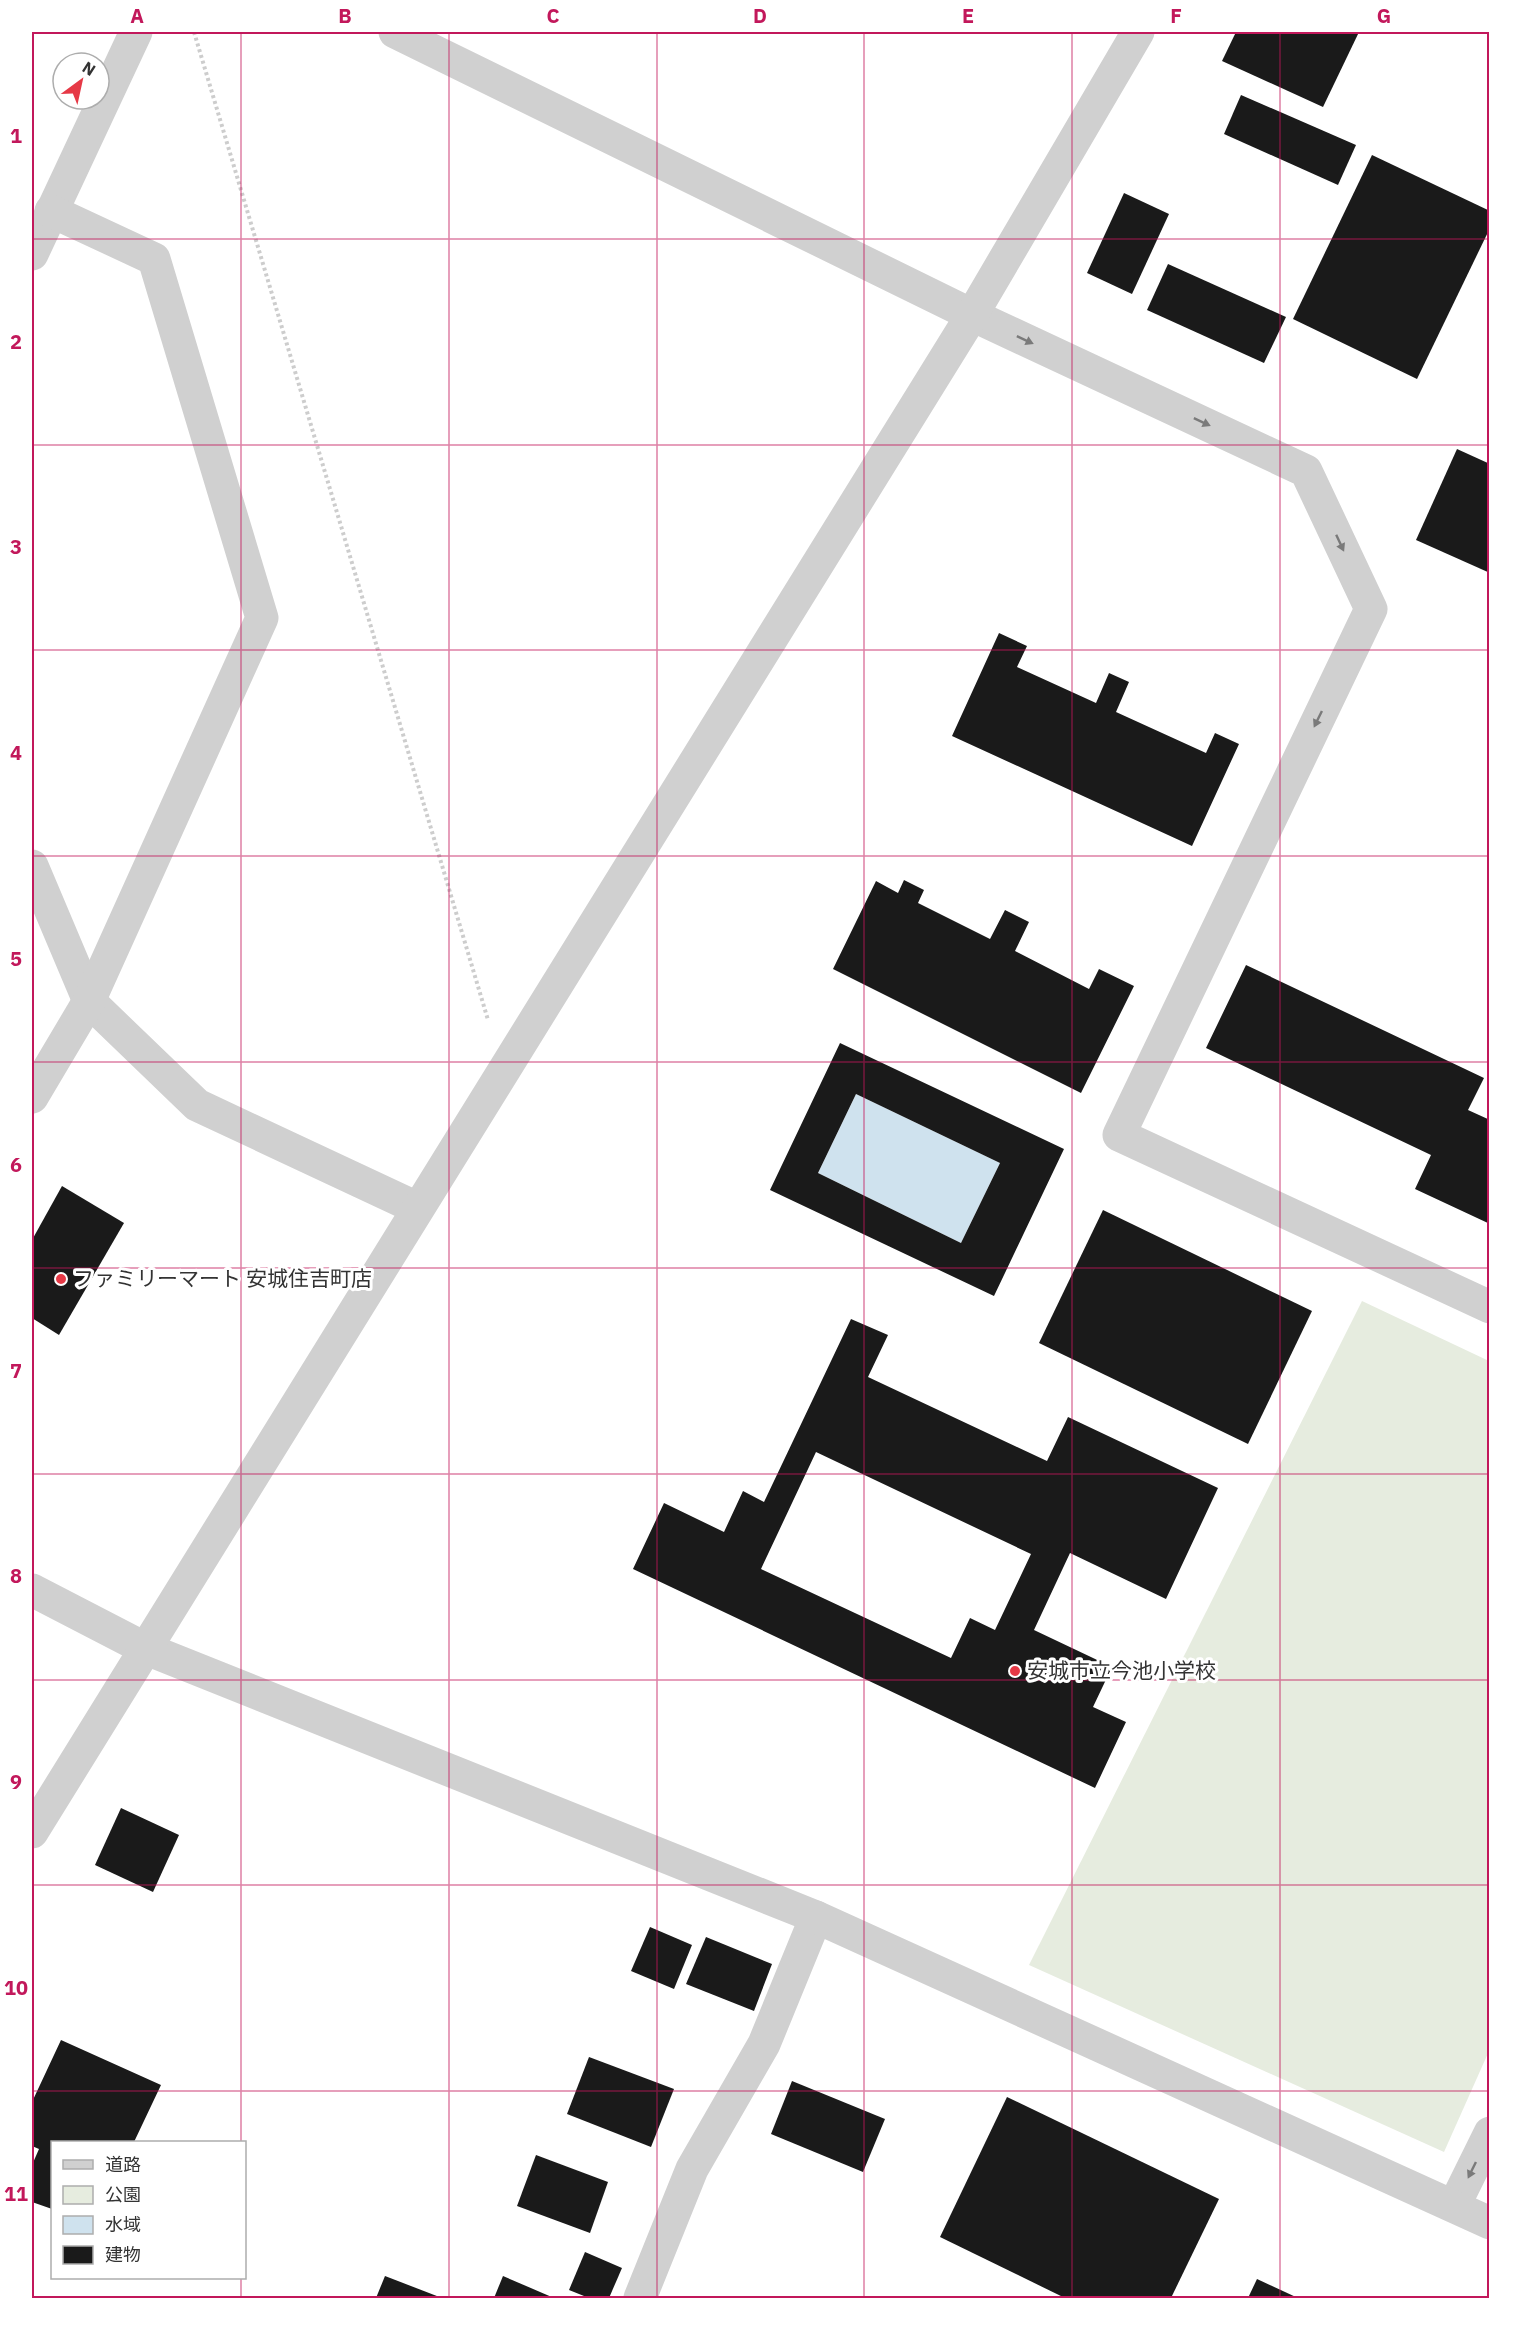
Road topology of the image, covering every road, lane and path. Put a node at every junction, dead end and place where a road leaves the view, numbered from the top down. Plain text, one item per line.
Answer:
1 (136, 32) edge
2 (194, 32) edge
3 (395, 32) edge
4 (1138, 32) edge
5 (51, 212) junction
6 (32, 254) edge
7 (972, 315) junction
8 (32, 867) edge
9 (89, 1001) junction
10 (503, 1071) junction
11 (32, 1097) edge
12 (417, 1208) junction
13 (1490, 1307) edge
14 (32, 1590) edge
15 (144, 1648) junction
16 (32, 1832) edge
17 (816, 1917) junction
18 (1490, 2133) edge
19 (1454, 2206) junction
20 (1490, 2223) edge
21 (640, 2298) edge

1 - 5 street
2 - 10 path
3 - 7 street
4 - 7 street
5 - 6 street
5 - 9 street
7 - 10 street
7 -> 13 street
8 - 9 street
9 - 11 street
9 - 12 street
10 - 12 street
12 - 15 street
14 - 15 street
15 - 16 street
15 - 17 street
17 - 19 street
17 - 21 street
18 -> 19 street
19 - 20 street

